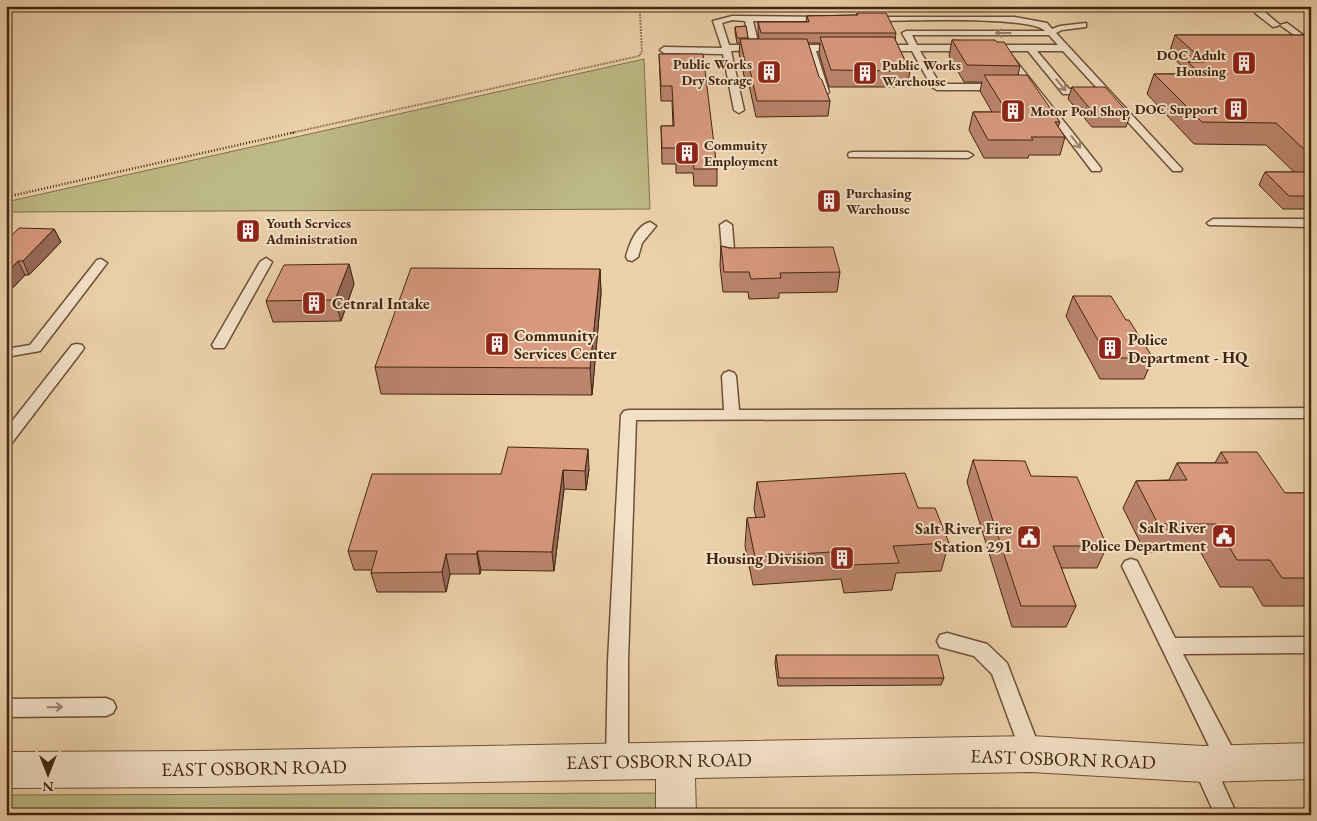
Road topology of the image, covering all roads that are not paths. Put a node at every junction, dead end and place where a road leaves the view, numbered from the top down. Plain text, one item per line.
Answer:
1 (1261, 10) edge
2 (748, 18) junction
3 (837, 19) edge
4 (857, 19) edge
5 (1083, 25) dead end
6 (1051, 33) junction
7 (1311, 45) edge
8 (783, 48) edge
9 (811, 48) junction
10 (848, 48) edge
11 (867, 48) edge
12 (914, 48) junction
13 (1003, 48) junction
14 (1030, 48) junction
15 (1065, 48) junction
16 (664, 50) dead end
17 (727, 50) junction
18 (1023, 87) junction
19 (824, 92) edge
20 (1105, 92) junction
21 (739, 110) dead end
22 (853, 155) dead end
23 (968, 155) dead end
24 (1096, 168) dead end
25 (1177, 169) dead end
26 (1213, 223) dead end
27 (1311, 223) edge
28 (726, 225) dead end
29 (650, 226) dead end
30 (632, 257) dead end
31 (266, 262) dead end
32 (729, 262) edge
33 (101, 263) dead end
34 (219, 346) dead end
35 (77, 348) dead end
36 (6, 353) edge
37 (729, 376) dead end
38 (1311, 413) edge
39 (732, 416) junction
40 (6, 440) edge
41 (1131, 566) dead end
42 (947, 641) dead end
43 (1311, 645) edge
44 (1169, 646) junction
45 (106, 707) dead end
46 (6, 708) edge
47 (1031, 754) junction
48 (675, 761) junction
49 (1311, 761) edge
50 (617, 762) junction
51 (1215, 763) junction
52 (6, 770) edge
53 (676, 815) edge
54 (1226, 815) edge

1 - 7 lane
2 - 3 lane
2 - 17 lane
2 - 17 lane
4 - 6 lane
5 - 6 lane
6 -> 12 lane
6 - 15 lane
8 - 9 lane
9 - 10 lane
9 - 19 lane
11 - 12 lane
12 - 13 lane
12 - 18 lane
13 - 14 lane
13 - 18 lane
14 - 15 lane
14 -> 20 lane
15 - 20 lane
16 - 17 lane
17 - 21 lane
18 -> 24 lane
20 - 25 lane
22 - 23 lane
26 - 27 lane
28 - 32 lane
29 - 30 lane
31 - 34 lane
33 - 36 lane
35 - 40 lane
37 - 39 lane
38 - 39 lane
39 - 50 lane
41 - 44 lane
42 - 47 lane
43 - 44 lane
44 - 51 lane
46 -> 45 lane
47 - 48 street, EAST OSBORN ROAD
47 - 51 street, EAST OSBORN ROAD
48 - 50 street, EAST OSBORN ROAD
48 - 53 street
49 - 51 street, EAST OSBORN ROAD
50 - 52 street, EAST OSBORN ROAD
51 - 54 lane

